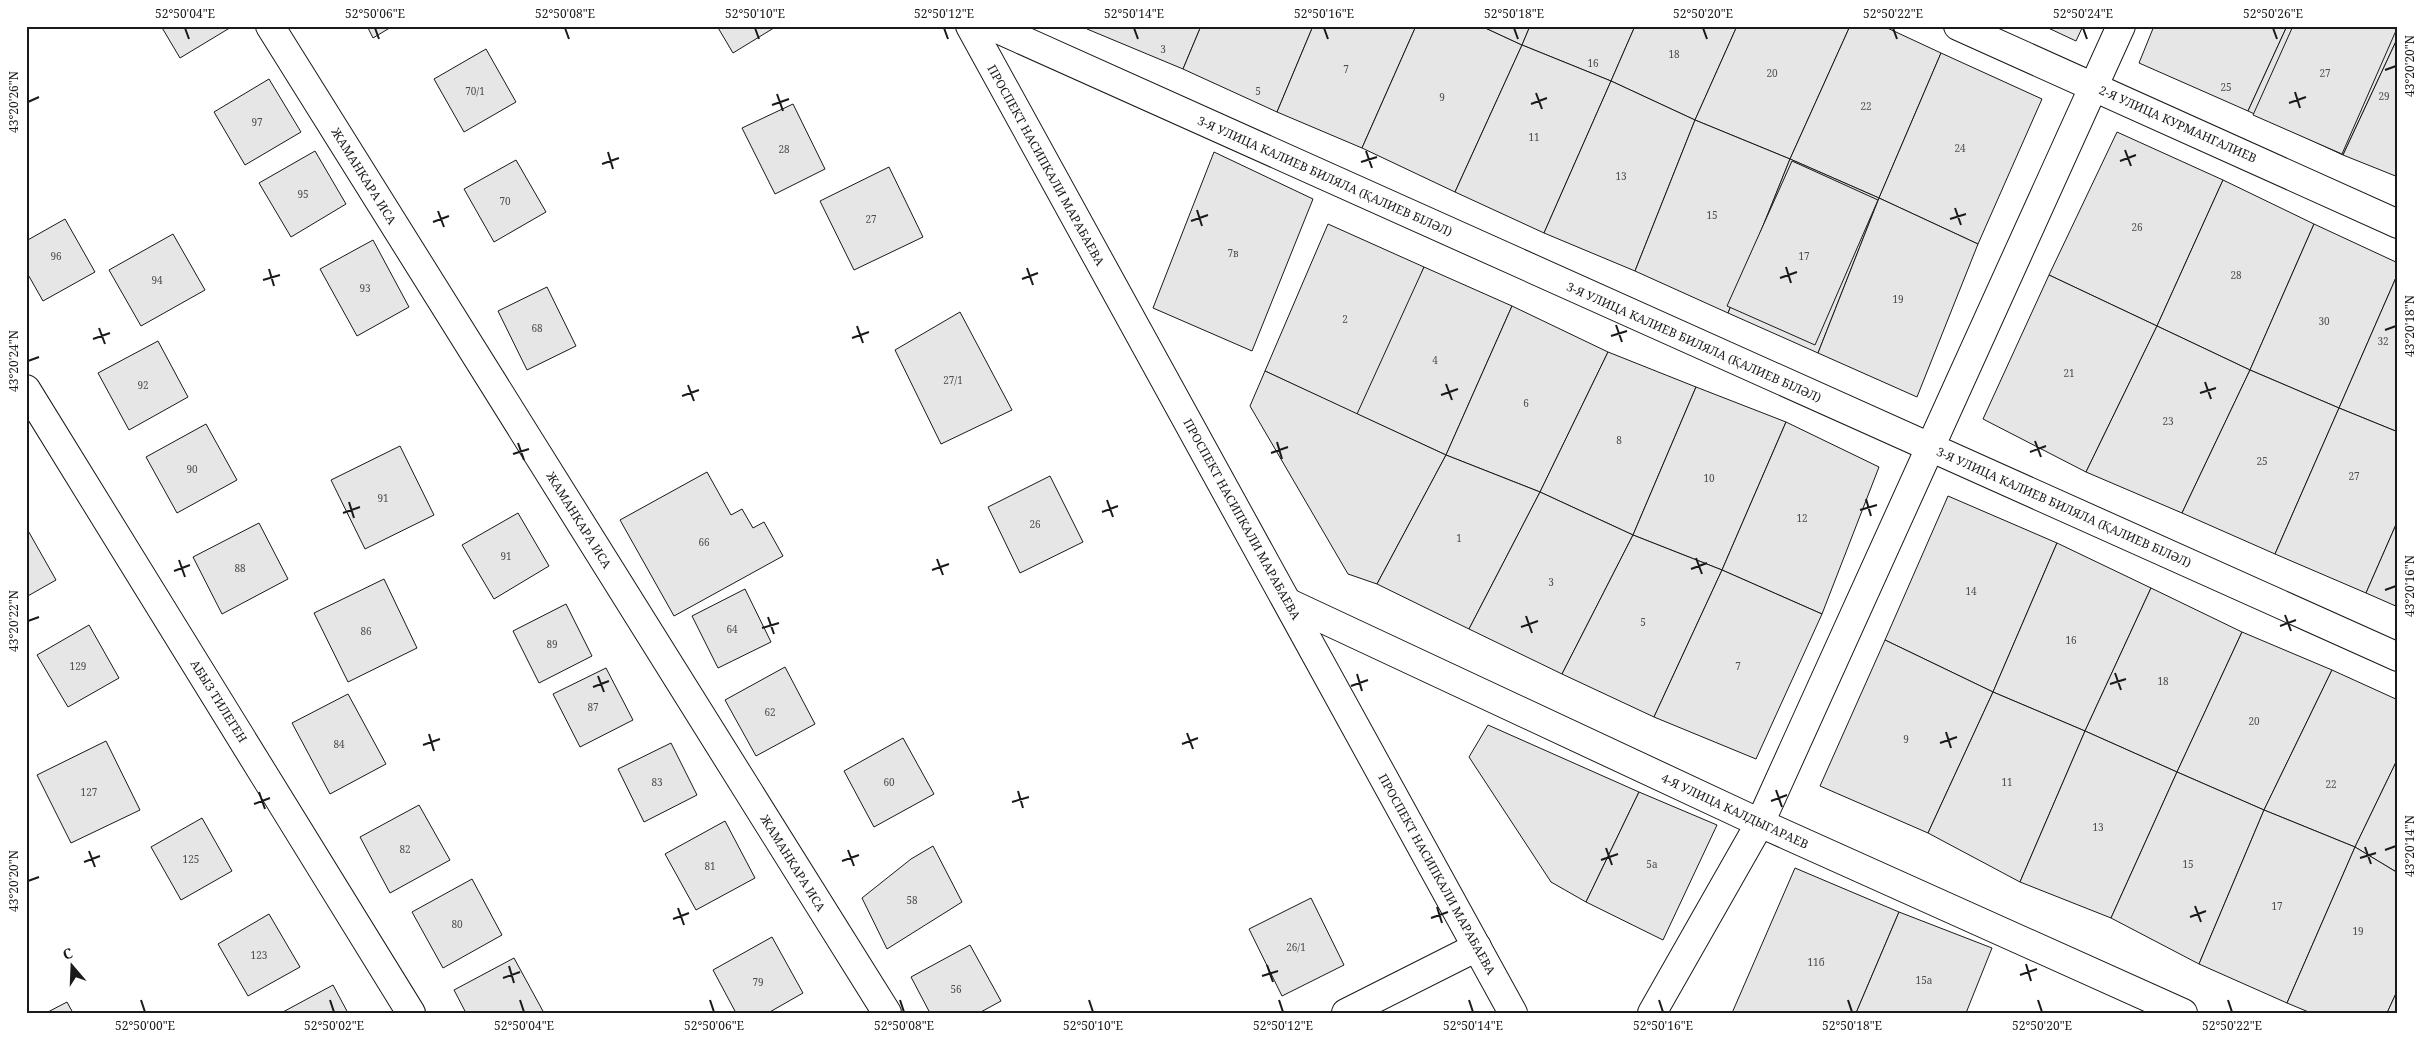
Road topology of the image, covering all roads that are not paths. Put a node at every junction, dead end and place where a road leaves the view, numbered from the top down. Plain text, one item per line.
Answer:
1 (270, 26) edge
2 (970, 26) edge
3 (991, 26) edge
4 (1958, 26) edge
5 (2121, 26) edge
6 (2094, 86) junction
7 (2398, 224) edge
8 (26, 389) edge
9 (1930, 447) junction
10 (1288, 603) junction
11 (2398, 657) edge
12 (1760, 823) junction
13 (1477, 947) junction
14 (411, 1013) edge
15 (887, 1013) edge
16 (1346, 1013) edge
17 (1513, 1013) edge
18 (1652, 1013) edge
19 (2183, 1013) edge

1 - 15 street, ЖАМАНКАРА ИСА
2 - 10 street, ПРОСПЕКТ НАСИПКАЛИ МАРАБАЕВА
3 - 9 street, 3-Я УЛИЦА КАЛИЕВ БИЛЯЛА (ҚАЛИЕВ БІЛӘЛ)
4 - 6 street, 2-Я УЛИЦА КУРМАНГАЛИЕВ
5 - 6 street
6 - 7 street, 2-Я УЛИЦА КУРМАНГАЛИЕВ
6 - 9 street
8 - 14 street, АБЫЗ ТИЛЕГЕН
9 - 11 street, 3-Я УЛИЦА КАЛИЕВ БИЛЯЛА (ҚАЛИЕВ БІЛӘЛ)
9 - 12 street
10 - 12 street, 4-Я УЛИЦА КАЛДЫГАРАЕВ
10 - 13 street, ПРОСПЕКТ НАСИПКАЛИ МАРАБАЕВА
12 - 18 street
12 - 19 street, 4-Я УЛИЦА КАЛДЫГАРАЕВ
13 - 16 street
13 - 17 street, ПРОСПЕКТ НАСИПКАЛИ МАРАБАЕВА

